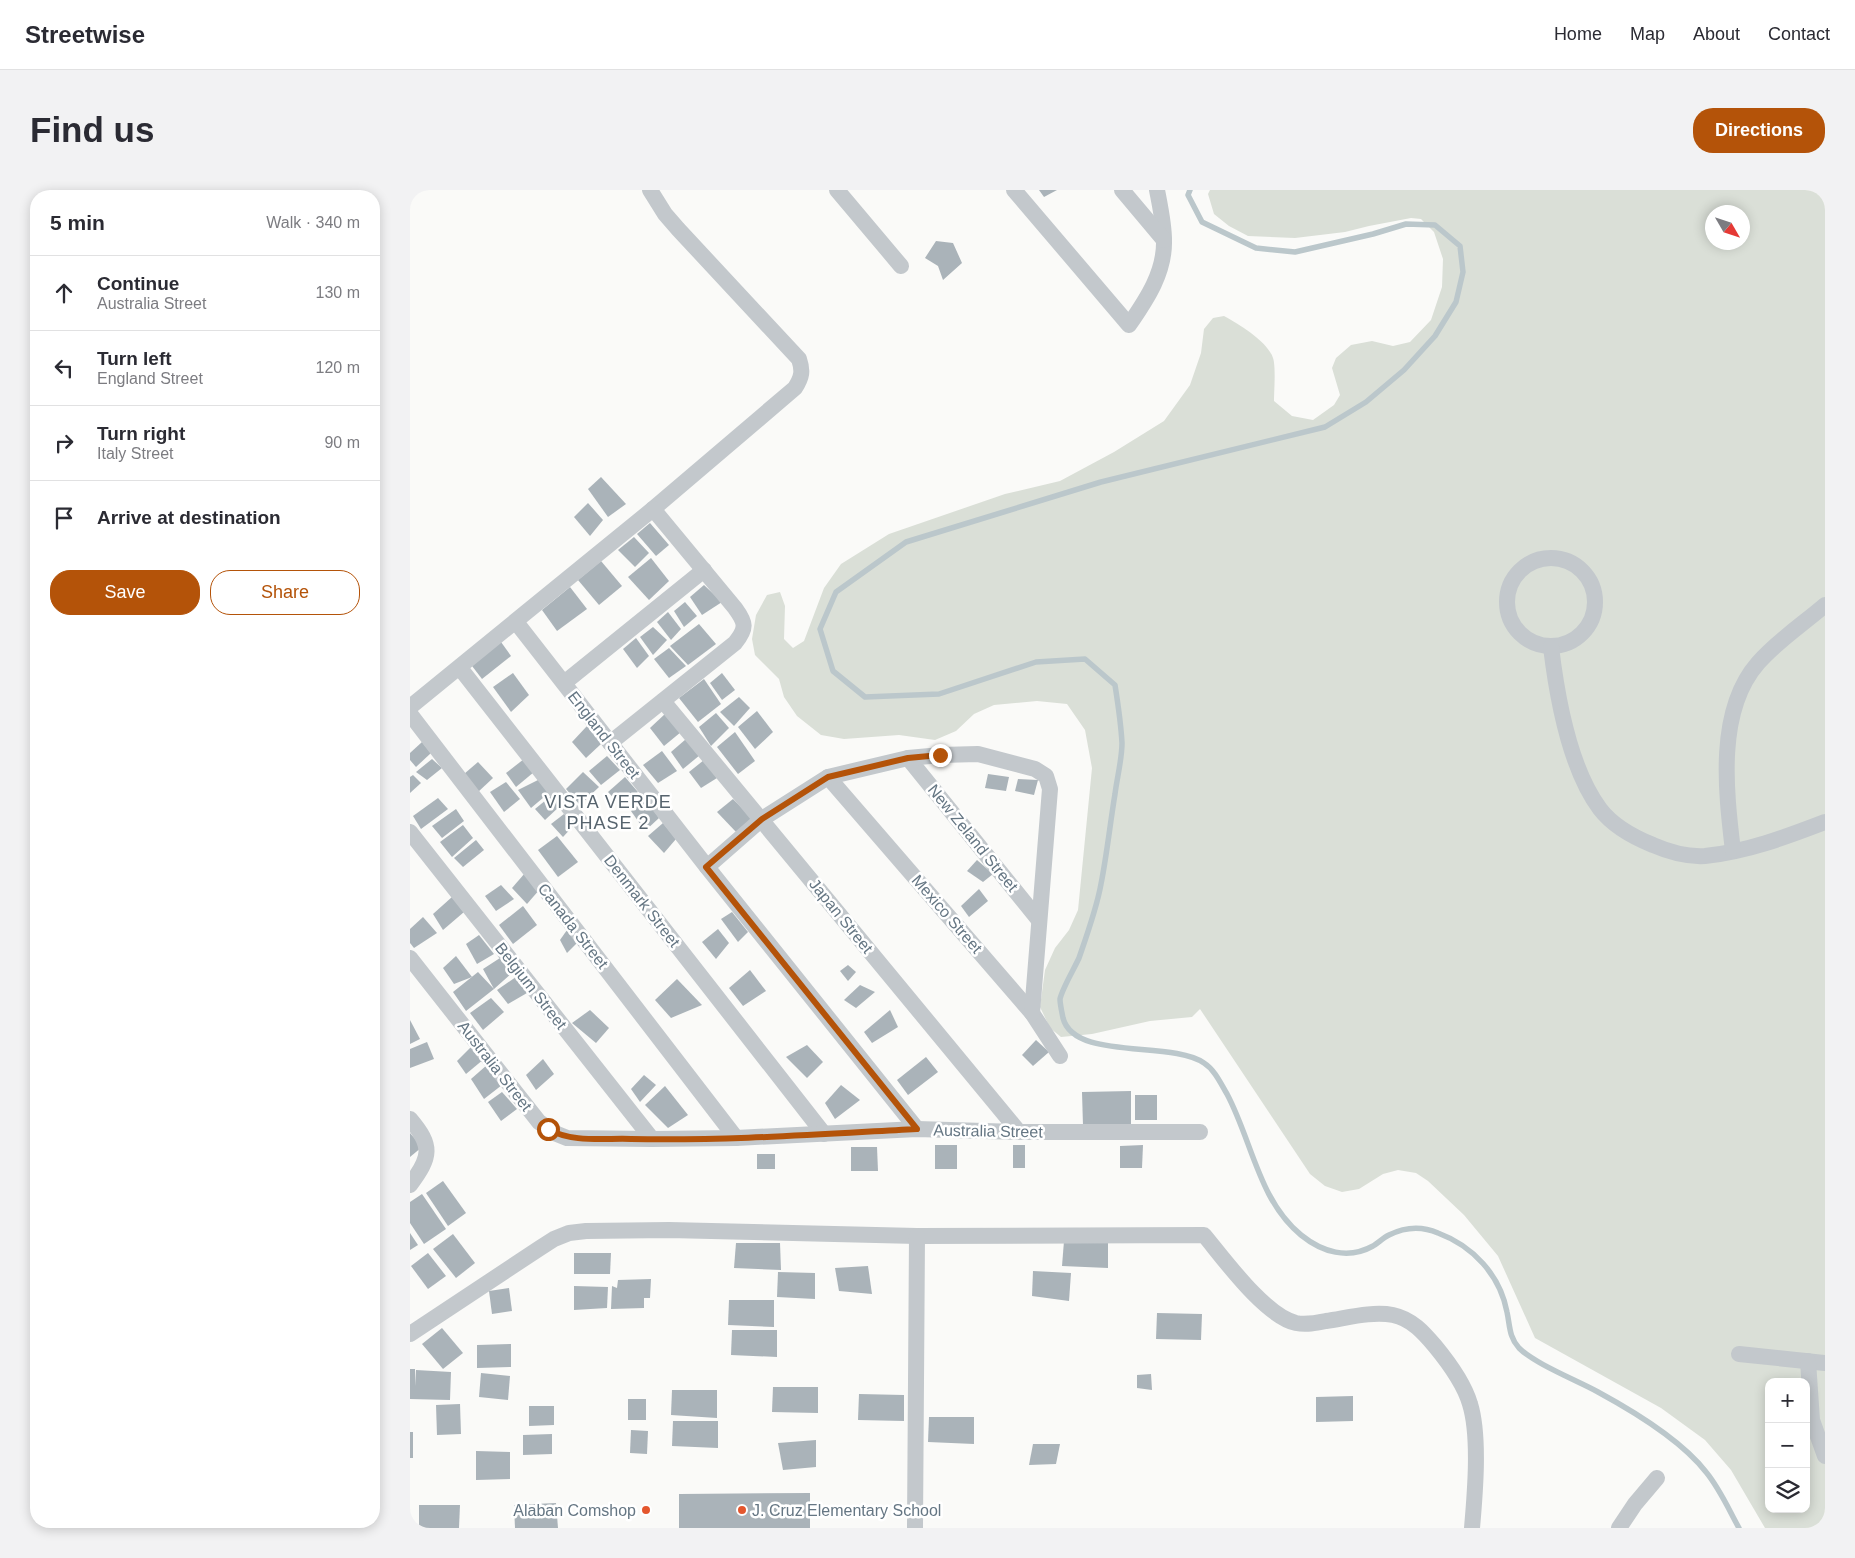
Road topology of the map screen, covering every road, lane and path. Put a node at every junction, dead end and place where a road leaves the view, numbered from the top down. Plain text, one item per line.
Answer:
1 (650, 190) edge
2 (837, 190) edge
3 (1014, 190) edge
4 (1122, 190) edge
5 (1157, 190) edge
6 (1164, 240) junction
7 (901, 266) dead end
8 (653, 509) junction
9 (704, 570) junction
10 (1825, 605) edge
11 (516, 622) junction
12 (1551, 647) junction
13 (460, 668) junction
14 (564, 684) junction
15 (663, 701) junction
16 (410, 707) edge
17 (410, 714) edge
18 (610, 743) junction
19 (908, 758) junction
20 (828, 777) junction
21 (762, 819) junction
22 (1825, 822) edge
23 (410, 832) edge
24 (1733, 851) junction
25 (706, 867) junction
26 (1038, 919) junction
27 (410, 958) edge
28 (1032, 1013) junction
29 (1060, 1056) dead end
30 (410, 1119) edge
31 (917, 1129) junction
32 (1019, 1132) junction
33 (1200, 1132) dead end
34 (824, 1134) junction
35 (736, 1138) junction
36 (652, 1139) junction
37 (410, 1185) edge
38 (917, 1236) junction
39 (410, 1334) edge
40 (1739, 1354) dead end
41 (1808, 1361) junction
42 (1825, 1363) edge
43 (1825, 1456) edge
44 (1657, 1478) dead end
45 (915, 1528) edge
46 (1472, 1528) edge
47 (1619, 1528) edge

1 - 8 street
2 - 7 street
3 - 6 street
4 - 6 street
5 - 6 street
8 - 9 street
8 - 11 street
9 - 14 street
9 - 15 street
10 - 24 street
11 - 13 street
11 - 14 street, England Street
12 - 12 street
12 - 24 street
13 - 16 street
13 - 34 street, Denmark Street
14 - 18 street, England Street
15 - 18 street
15 - 21 street, Japan Street
17 - 35 street, Canada Street
18 - 25 street, England Street
19 - 20 street
19 - 26 street, New Zeland Street
19 - 26 street
20 - 21 street
20 - 28 street, Mexico Street
21 - 25 street
21 - 32 street, Japan Street
22 - 24 street
23 - 36 street, Belgium Street
25 - 31 street, England Street
26 - 28 street
27 - 36 street, Australia Street
28 - 29 street, Mexico Street
30 - 37 street
31 - 32 street, Australia Street
31 - 34 street, Australia Street
32 - 33 street, Australia Street
34 - 35 street, Australia Street
35 - 36 street, Australia Street
38 - 39 street
38 - 45 street
38 - 46 street
40 - 41 street
41 - 42 street
41 - 43 street
44 - 47 street

